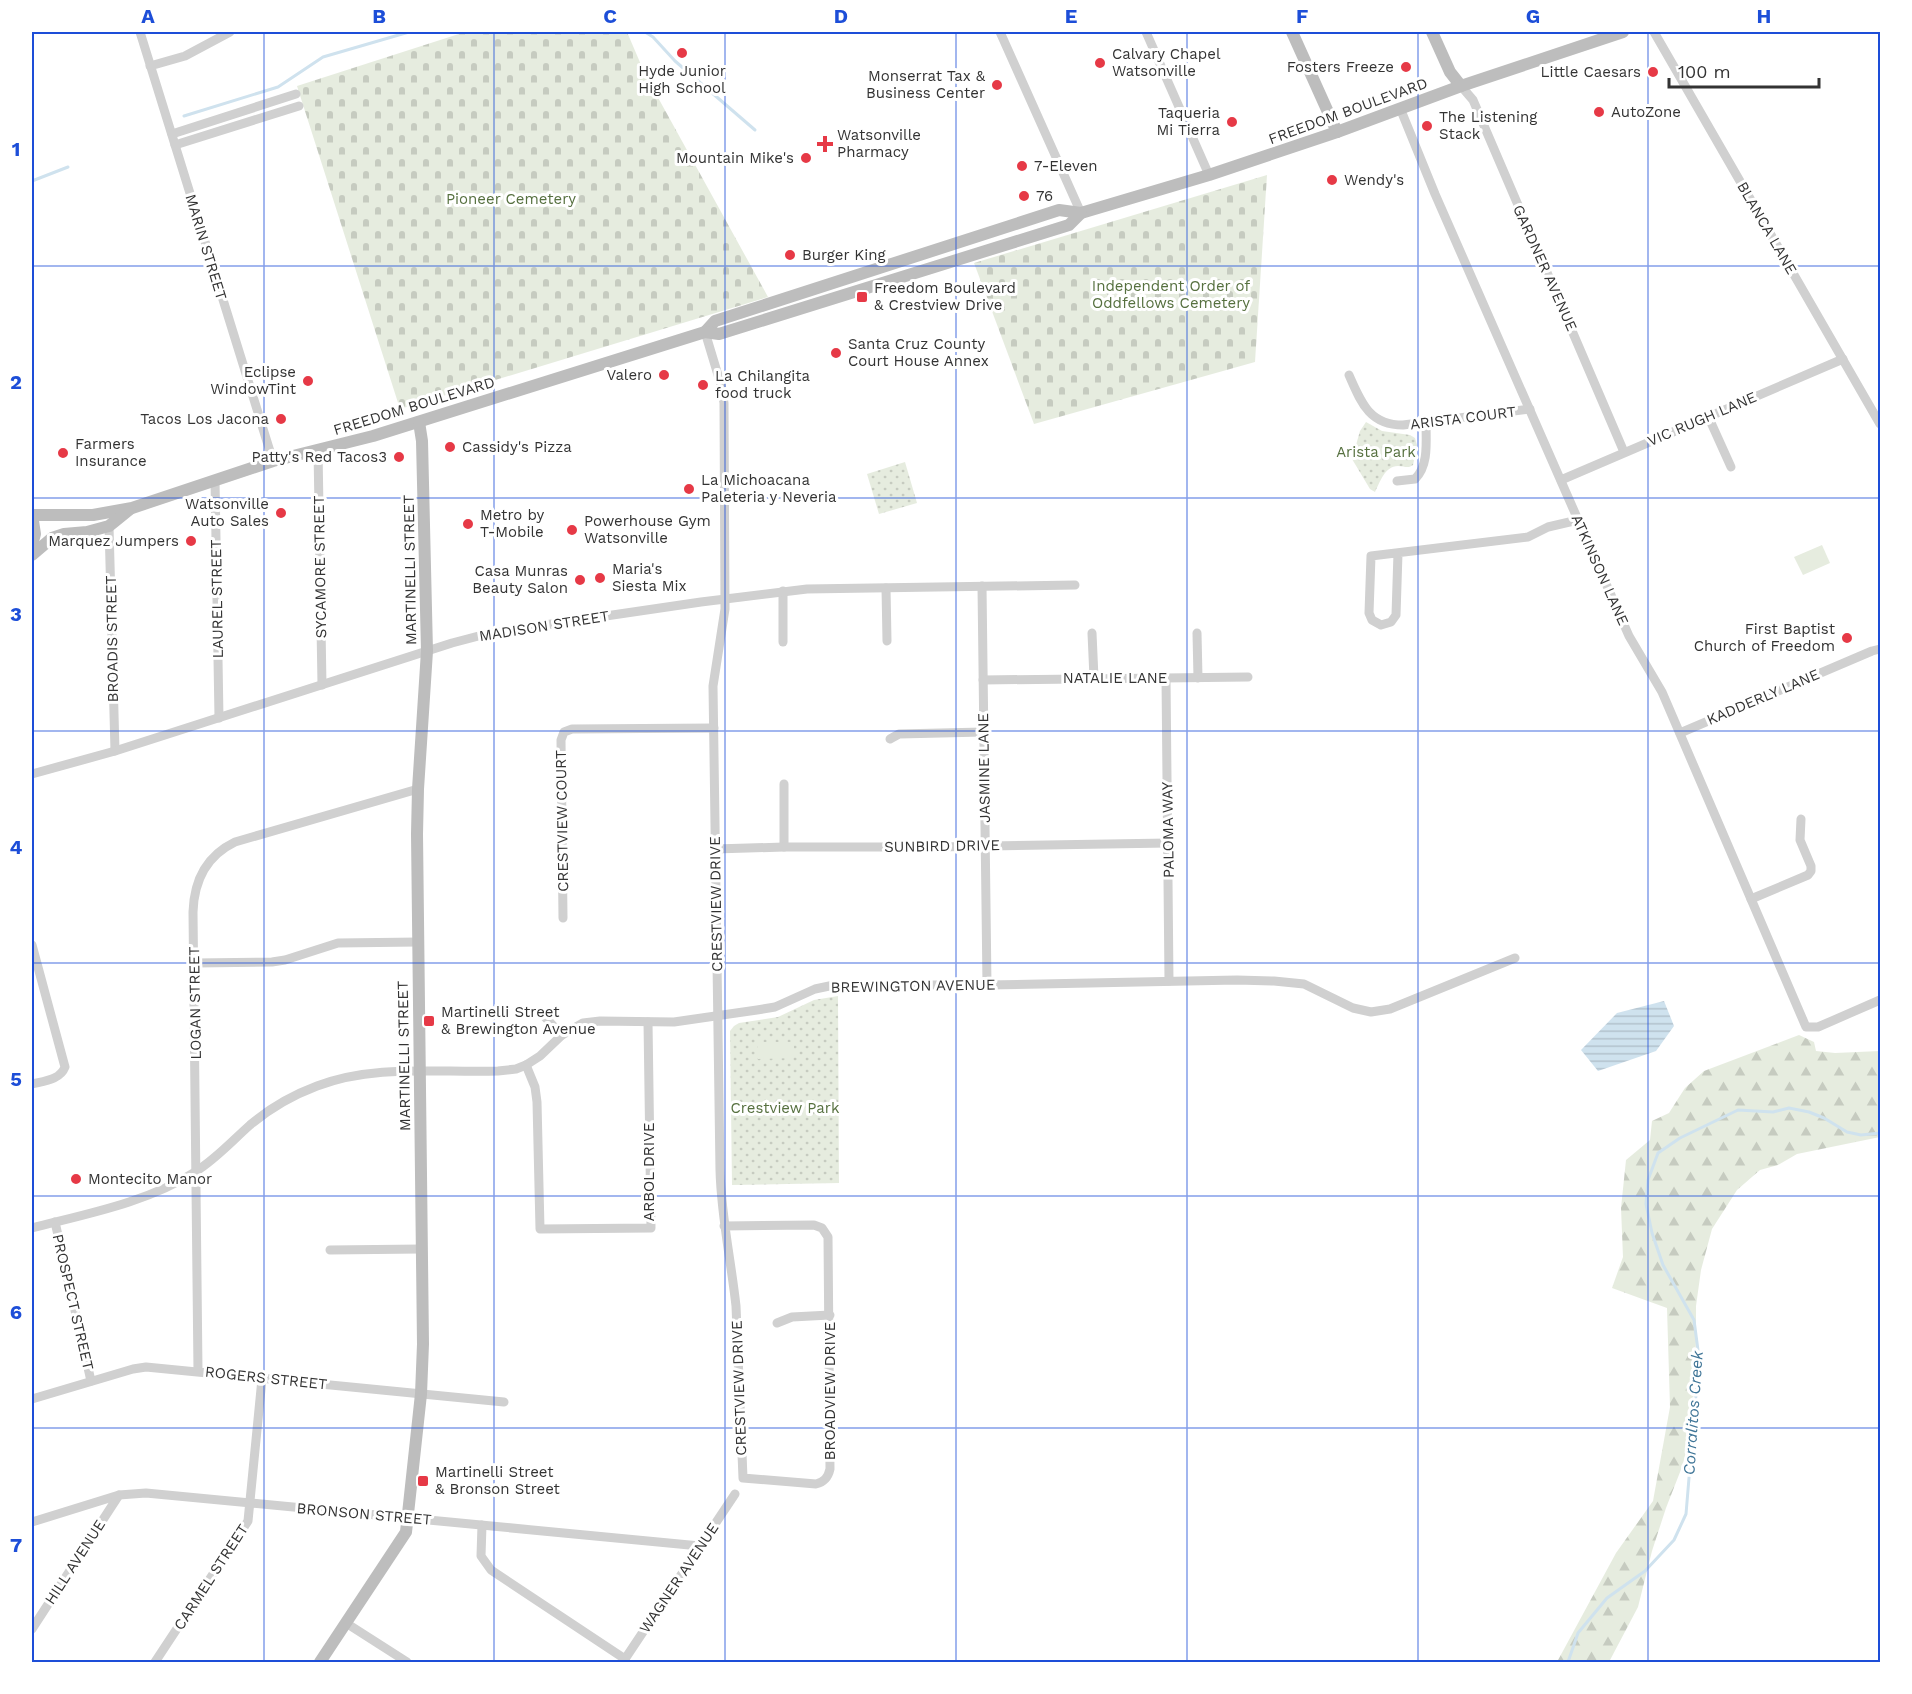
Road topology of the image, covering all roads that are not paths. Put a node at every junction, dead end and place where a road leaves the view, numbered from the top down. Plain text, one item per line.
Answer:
1 (140, 32) edge
2 (230, 32) edge
3 (1000, 32) edge
4 (1146, 32) edge
5 (1292, 32) edge
6 (1432, 32) edge
7 (1623, 32) edge
8 (1654, 32) edge
9 (150, 66) junction
10 (1461, 86) junction
11 (296, 94) dead end
12 (299, 106) dead end
13 (1400, 108) junction
14 (1337, 132) junction
15 (172, 134) junction
16 (175, 145) junction
17 (1209, 175) junction
18 (1081, 213) junction
19 (705, 332) junction
20 (1843, 359) junction
21 (1349, 375) dead end
22 (1530, 409) junction
23 (1708, 416) junction
24 (419, 422) junction
25 (1426, 423) junction
26 (1881, 424) edge
27 (318, 450) junction
28 (1624, 452) junction
29 (273, 461) junction
30 (1731, 467) dead end
31 (215, 480) junction
32 (1562, 480) junction
33 (1397, 482) dead end
34 (132, 508) junction
35 (32, 515) edge
36 (1578, 520) junction
37 (109, 526) junction
38 (32, 545) edge
39 (1398, 553) junction
40 (32, 555) edge
41 (1075, 585) dead end
42 (982, 586) junction
43 (886, 588) junction
44 (783, 591) junction
45 (725, 599) junction
46 (1092, 633) dead end
47 (1197, 633) dead end
48 (783, 642) dead end
49 (887, 642) dead end
50 (1881, 649) edge
51 (427, 651) junction
52 (1248, 677) dead end
53 (1094, 678) junction
54 (1166, 678) junction
55 (1198, 678) junction
56 (983, 680) junction
57 (322, 685) junction
58 (219, 718) junction
59 (714, 728) junction
60 (983, 732) junction
61 (1680, 733) junction
62 (890, 739) dead end
63 (115, 751) junction
64 (32, 774) edge
65 (784, 784) dead end
66 (417, 789) junction
67 (1801, 819) dead end
68 (1168, 843) junction
69 (985, 845) junction
70 (784, 847) junction
71 (715, 849) junction
72 (1751, 899) junction
73 (563, 918) dead end
74 (418, 942) junction
75 (32, 945) edge
76 (1515, 958) dead end
77 (195, 963) junction
78 (1169, 981) junction
79 (987, 985) junction
80 (1881, 1000) edge
81 (542, 1013) dead end
82 (718, 1016) junction
83 (648, 1022) junction
84 (562, 1035) junction
85 (526, 1065) junction
86 (420, 1072) junction
87 (32, 1084) edge
88 (197, 1171) junction
89 (55, 1222) junction
90 (724, 1226) junction
91 (32, 1228) edge
92 (422, 1249) junction
93 (330, 1250) dead end
94 (830, 1316) junction
95 (777, 1323) dead end
96 (198, 1371) junction
97 (262, 1379) junction
98 (91, 1381) junction
99 (421, 1394) junction
100 (32, 1399) edge
101 (504, 1402) dead end
102 (743, 1478) joint
103 (735, 1494) dead end
104 (119, 1495) junction
105 (250, 1503) junction
106 (408, 1519) junction
107 (32, 1522) edge
108 (482, 1525) junction
109 (700, 1546) junction
110 (346, 1623) junction
111 (32, 1629) edge
112 (624, 1661) edge
113 (155, 1662) edge
114 (320, 1662) edge
115 (407, 1662) edge

1 - 9 street, MARIN STREET
2 - 9 street
3 - 18 street
4 - 17 street
5 - 14 main road
6 - 10 main road
7 - 10 main road, FREEDOM BOULEVARD
8 - 20 street, BLANCA LANE
9 - 15 street, MARIN STREET
10 - 13 main road, FREEDOM BOULEVARD
10 - 28 street, GARDNER AVENUE
11 - 15 street
12 - 16 street
13 - 14 main road, FREEDOM BOULEVARD
13 - 22 street, ATKINSON LANE
14 - 17 main road, FREEDOM BOULEVARD
15 - 16 street, MARIN STREET
16 - 29 street, MARIN STREET
17 - 18 main road, FREEDOM BOULEVARD
18 - 19 main road, FREEDOM BOULEVARD
19 - 24 main road, FREEDOM BOULEVARD
19 - 45 street, CRESTVIEW DRIVE
20 - 23 street, VIC RUGH LANE
20 - 26 street, BLANCA LANE
21 - 25 street, ARISTA COURT
22 - 25 street, ARISTA COURT
22 - 32 street, ATKINSON LANE
23 - 28 street, VIC RUGH LANE
23 - 30 street
24 - 27 main road, FREEDOM BOULEVARD
24 - 51 main road, MARTINELLI STREET
25 - 33 street
27 - 29 main road, FREEDOM BOULEVARD
27 - 57 street, SYCAMORE STREET
28 - 32 street, VIC RUGH LANE
29 - 31 main road, FREEDOM BOULEVARD
31 - 34 main road, FREEDOM BOULEVARD
31 - 58 street, LAUREL STREET
32 - 36 street, ATKINSON LANE
34 - 35 main road, FREEDOM BOULEVARD
34 - 37 main road, FREEDOM BOULEVARD
35 - 38 main road
36 - 39 street
36 - 61 street, ATKINSON LANE
37 - 40 main road, FREEDOM BOULEVARD
37 - 63 street, BROADIS STREET
39 - 39 street
41 - 42 street, MADISON STREET
42 - 43 street, MADISON STREET
42 - 56 street, JASMINE LANE
43 - 44 street, MADISON STREET
43 - 49 street
44 - 45 street, MADISON STREET
44 - 48 street
45 - 51 street, MADISON STREET
45 - 59 street, CRESTVIEW DRIVE
46 - 53 street
47 - 55 street
50 - 61 street, KADDERLY LANE
51 - 57 street, MADISON STREET
51 - 66 main road, MARTINELLI STREET
52 - 55 street, NATALIE LANE
53 - 54 street, NATALIE LANE
53 - 56 street, NATALIE LANE
54 - 55 street, NATALIE LANE
54 - 68 street, PALOMA WAY
56 - 60 street, JASMINE LANE
57 - 58 street, MADISON STREET
58 - 63 street, MADISON STREET
59 - 71 street, CRESTVIEW DRIVE
59 - 73 street, CRESTVIEW COURT
60 - 62 street
60 - 69 street, JASMINE LANE
61 - 72 street, ATKINSON LANE
63 - 64 street, MADISON STREET
65 - 70 street
66 - 74 main road, MARTINELLI STREET
66 - 77 street, LOGAN STREET
67 - 72 street
68 - 69 street, SUNBIRD DRIVE
68 - 78 street, PALOMA WAY
69 - 70 street, SUNBIRD DRIVE
69 - 79 street, JASMINE LANE
70 - 71 street, SUNBIRD DRIVE
71 - 82 street, CRESTVIEW DRIVE
72 - 80 street, ATKINSON LANE
74 - 77 street
74 - 86 main road, MARTINELLI STREET
75 - 87 street
76 - 78 street, BREWINGTON AVENUE
77 - 88 street, LOGAN STREET
78 - 79 street, BREWINGTON AVENUE
79 - 82 street, BREWINGTON AVENUE
81 - 84 street
82 - 83 street, BREWINGTON AVENUE
82 - 90 street, CRESTVIEW DRIVE
83 - 84 street, BREWINGTON AVENUE
83 - 85 street, ARBOL DRIVE
84 - 85 street, BREWINGTON AVENUE
85 - 86 street, BREWINGTON AVENUE
86 - 88 street, BREWINGTON AVENUE
86 - 92 main road, MARTINELLI STREET
88 - 89 street, BREWINGTON AVENUE
88 - 96 street, LOGAN STREET
89 - 91 street, BREWINGTON AVENUE
89 - 98 street, PROSPECT STREET
90 - 94 street, BROADVIEW DRIVE
90 - 102 street, CRESTVIEW DRIVE
92 - 93 street
92 - 99 main road, MARTINELLI STREET
94 - 95 street
94 - 102 street, BROADVIEW DRIVE
96 - 97 street, ROGERS STREET
96 - 98 street, ROGERS STREET
97 - 99 street, ROGERS STREET
97 - 105 street, CARMEL STREET
98 - 100 street, ROGERS STREET
99 - 101 street, ROGERS STREET
99 - 106 main road, MARTINELLI STREET
103 - 109 street, WAGNER AVENUE
104 - 105 street, BRONSON STREET
104 - 107 street, BRONSON STREET
104 - 111 street, HILL AVENUE
105 - 106 street, BRONSON STREET
105 - 113 street, CARMEL STREET
106 - 108 street, BRONSON STREET
106 - 110 main road, MARTINELLI STREET
108 - 109 street, BRONSON STREET
108 - 112 street
109 - 112 street, WAGNER AVENUE
110 - 114 main road, MARTINELLI STREET
110 - 115 street

